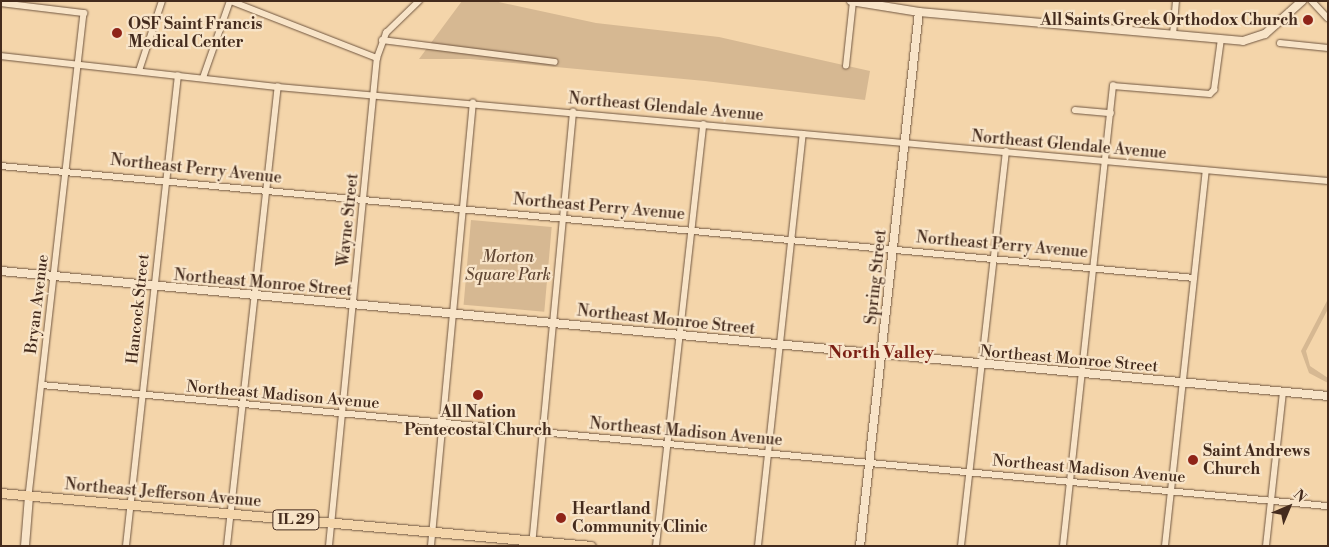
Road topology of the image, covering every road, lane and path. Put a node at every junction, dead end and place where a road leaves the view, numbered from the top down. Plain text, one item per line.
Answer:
1 (162, 1) edge
2 (230, 1) edge
3 (419, 1) edge
4 (852, 1) edge
5 (1176, 1) edge
6 (1302, 1) edge
7 (1312, 1) edge
8 (1, 3) edge
9 (919, 12) junction
10 (1328, 18) edge
11 (1173, 35) junction
12 (1221, 39) junction
13 (382, 40) junction
14 (1280, 43) dead end
15 (1328, 48) edge
16 (1, 56) edge
17 (377, 58) junction
18 (555, 62) dead end
19 (78, 66) junction
20 (846, 66) dead end
21 (139, 71) junction
22 (178, 76) junction
23 (203, 78) junction
24 (278, 87) junction
25 (374, 94) junction
26 (473, 103) junction
27 (1075, 110) dead end
28 (573, 112) junction
29 (1111, 112) junction
30 (703, 125) junction
31 (803, 134) junction
32 (904, 143) junction
33 (1006, 152) junction
34 (1106, 162) junction
35 (1, 166) edge
36 (67, 170) junction
37 (1206, 171) junction
38 (166, 180) junction
39 (1328, 181) edge
40 (266, 190) junction
41 (364, 200) junction
42 (462, 208) junction
43 (563, 218) junction
44 (691, 230) junction
45 (792, 240) junction
46 (893, 249) junction
47 (994, 258) junction
48 (1094, 267) junction
49 (1, 271) edge
50 (54, 277) junction
51 (1194, 278) junction
52 (155, 287) junction
53 (254, 296) junction
54 (353, 305) junction
55 (452, 313) junction
56 (552, 322) junction
57 (678, 334) junction
58 (780, 345) junction
59 (881, 356) junction
60 (981, 365) junction
61 (1082, 374) junction
62 (1182, 383) junction
63 (42, 385) junction
64 (1283, 392) junction
65 (143, 396) junction
66 (1328, 396) edge
67 (242, 404) junction
68 (342, 414) junction
69 (442, 424) junction
70 (543, 433) junction
71 (665, 445) junction
72 (768, 454) junction
73 (869, 462) junction
74 (970, 471) junction
75 (1071, 479) junction
76 (1171, 490) junction
77 (1, 493) edge
78 (29, 496) junction
79 (1272, 500) junction
80 (130, 504) junction
81 (1328, 506) edge
82 (230, 514) junction
83 (331, 524) junction
84 (433, 532) junction
85 (533, 543) edge
86 (25, 546) edge
87 (126, 546) edge
88 (227, 546) edge
89 (329, 546) edge
90 (431, 546) edge
91 (591, 546) edge
92 (656, 546) edge
93 (758, 546) edge
94 (860, 546) edge
95 (961, 546) edge
96 (1062, 546) edge
97 (1165, 546) edge
98 (1266, 546) edge

1 - 21 street
2 - 17 street
2 - 23 street
3 - 13 street, Wayne Street
4 - 9 street
4 - 20 street
5 - 11 street
6 - 12 street
7 - 10 street
8 - 19 street, Bryan Avenue
9 - 11 street
9 - 32 street, Spring Street
11 - 12 street
12 - 29 street
13 - 17 street, Wayne Street
13 - 18 street
14 - 15 street
16 - 19 street, Northeast Glendale Avenue
17 - 25 street, Wayne Street
19 - 21 street, Northeast Glendale Avenue
19 - 36 street, Bryan Avenue
21 - 22 street, Northeast Glendale Avenue
22 - 23 street, Northeast Glendale Avenue
22 - 38 street, Hancock Street
23 - 24 street, Northeast Glendale Avenue
24 - 25 street, Northeast Glendale Avenue
24 - 40 street
25 - 26 street, Northeast Glendale Avenue
25 - 41 street, Wayne Street
26 - 28 street, Northeast Glendale Avenue
26 - 42 street
27 - 29 street
28 - 30 street, Northeast Glendale Avenue
28 - 43 street
29 - 34 street
30 - 31 street, Northeast Glendale Avenue
30 - 44 street
31 - 32 street, Northeast Glendale Avenue
31 - 45 street
32 - 33 street, Northeast Glendale Avenue
32 - 46 street, Spring Street
33 - 34 street, Northeast Glendale Avenue
33 - 47 street
34 - 37 street, Northeast Glendale Avenue
34 - 48 street
35 - 36 street, Northeast Perry Avenue
36 - 38 street, Northeast Perry Avenue
36 - 50 street, Bryan Avenue
37 - 39 street, Northeast Glendale Avenue
37 - 51 street
38 - 40 street, Northeast Perry Avenue
38 - 52 street, Hancock Street
40 - 41 street, Northeast Perry Avenue
40 - 53 street
41 - 42 street, Northeast Perry Avenue
41 - 54 street, Wayne Street
42 - 43 street, Northeast Perry Avenue
42 - 55 street
43 - 44 street, Northeast Perry Avenue
43 - 56 street
44 - 45 street, Northeast Perry Avenue
44 - 57 street
45 - 46 street, Northeast Perry Avenue
45 - 58 street
46 - 47 street, Northeast Perry Avenue
46 - 59 street, Spring Street
47 - 48 street, Northeast Perry Avenue
47 - 60 street
48 - 51 street, Northeast Perry Avenue
48 - 61 street
49 - 50 street, Northeast Monroe Street
50 - 52 street, Northeast Monroe Street
50 - 63 street, Bryan Avenue
51 - 62 street
52 - 53 street, Northeast Monroe Street
52 - 65 street, Hancock Street
53 - 54 street, Northeast Monroe Street
53 - 67 street
54 - 55 street, Northeast Monroe Street
54 - 68 street, Wayne Street
55 - 56 street, Northeast Monroe Street
55 - 69 street
56 - 57 street, Northeast Monroe Street
56 - 70 street
57 - 58 street, Northeast Monroe Street
57 - 71 street
58 - 59 street, Northeast Monroe Street
58 - 72 street
59 - 60 street, Northeast Monroe Street
59 - 73 street, Spring Street
60 - 61 street, Northeast Monroe Street
60 - 74 street
61 - 62 street, Northeast Monroe Street
61 - 75 street
62 - 64 street, Northeast Monroe Street
62 - 76 street
63 - 65 street, Northeast Madison Avenue
63 - 78 street, Bryan Avenue
64 - 66 street, Northeast Monroe Street
64 - 79 street
65 - 67 street, Northeast Madison Avenue
65 - 80 street, Hancock Street
67 - 68 street, Northeast Madison Avenue
67 - 82 street
68 - 69 street, Northeast Madison Avenue
68 - 83 street, Wayne Street
69 - 70 street, Northeast Madison Avenue
69 - 84 street
70 - 71 street, Northeast Madison Avenue
70 - 85 street
71 - 72 street, Northeast Madison Avenue
71 - 92 street
72 - 73 street, Northeast Madison Avenue
72 - 93 street
73 - 74 street, Northeast Madison Avenue
73 - 94 street, Spring Street
74 - 75 street, Northeast Madison Avenue
74 - 95 street
75 - 76 street, Northeast Madison Avenue
75 - 96 street
76 - 79 street, Northeast Madison Avenue
76 - 97 street
77 - 78 main road, Northeast Jefferson Avenue / IL 29
78 - 80 main road, Northeast Jefferson Avenue / IL 29
78 - 86 street, Bryan Avenue
79 - 81 street, Northeast Madison Avenue
79 - 98 street
80 - 82 main road, Northeast Jefferson Avenue / IL 29
80 - 87 street, Hancock Street
82 - 83 main road, Northeast Jefferson Avenue / IL 29
82 - 88 street
83 - 84 main road, Northeast Jefferson Avenue / IL 29
83 - 89 street, Wayne Street
84 - 85 main road, Northeast Jefferson Avenue / IL 29
84 - 90 street
85 - 91 main road, Northeast Jefferson Avenue / IL 29

